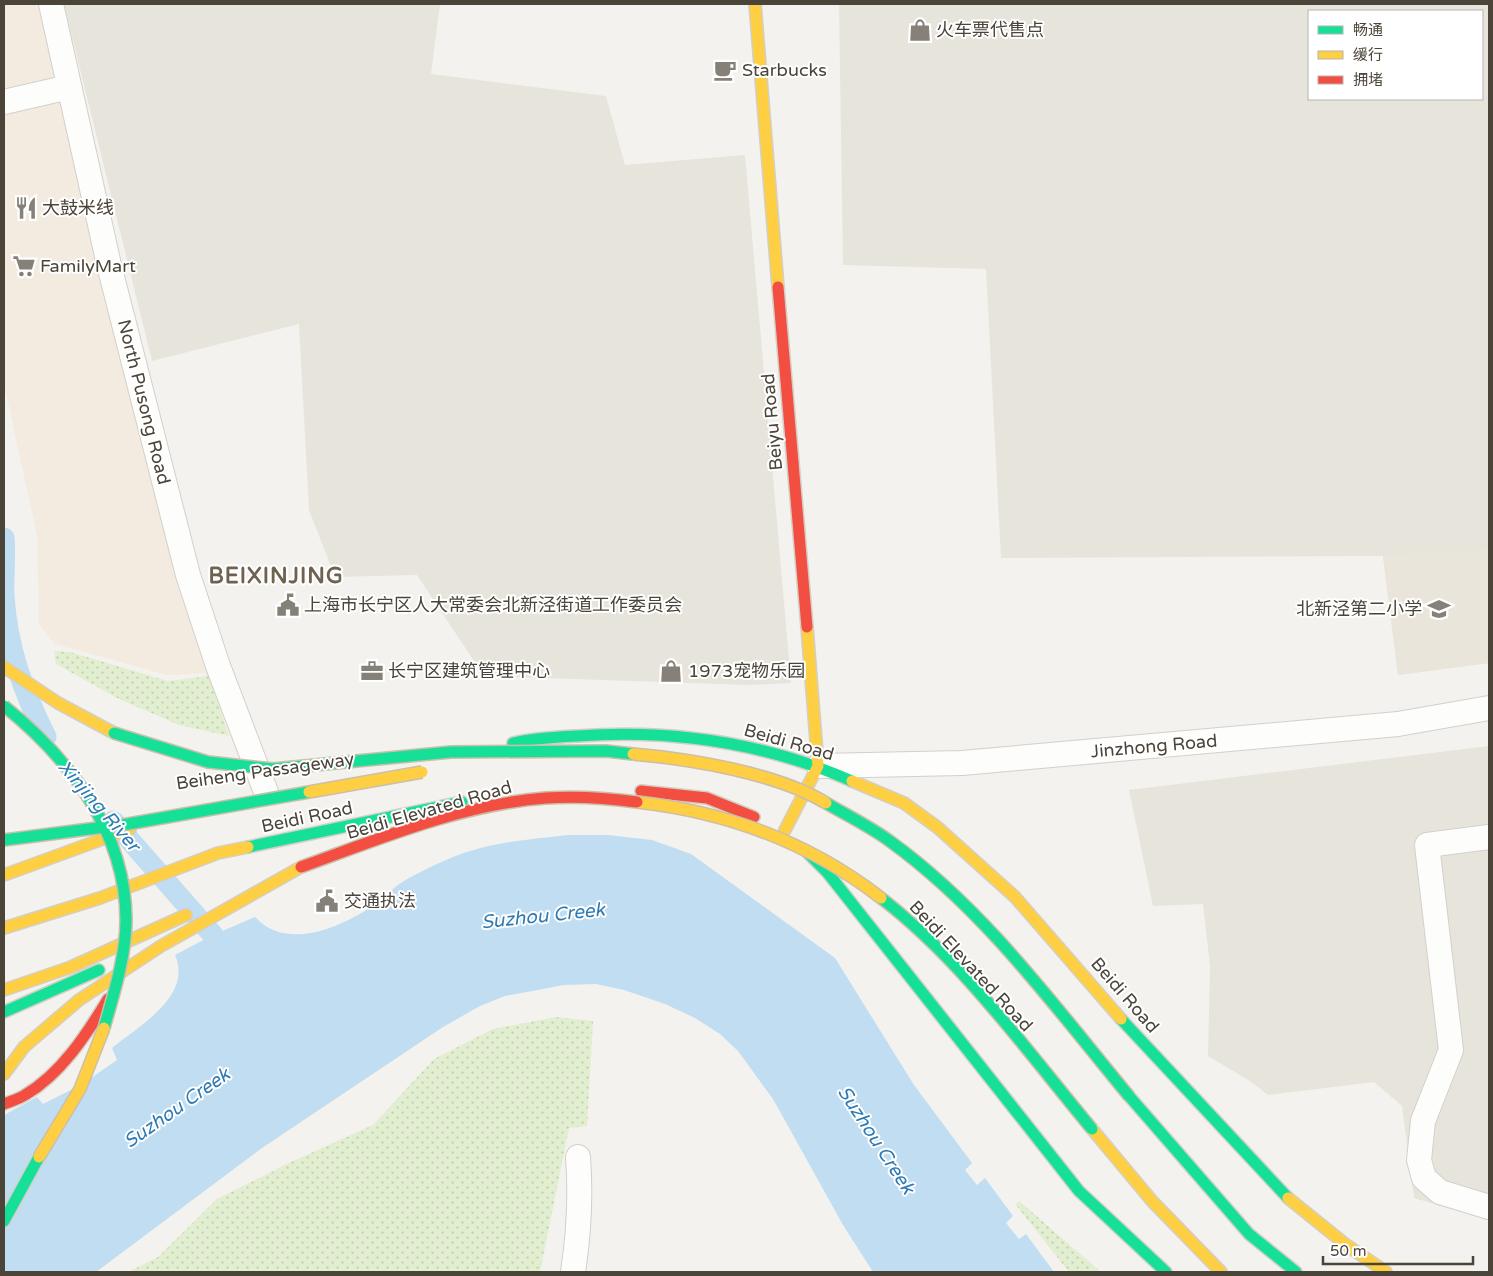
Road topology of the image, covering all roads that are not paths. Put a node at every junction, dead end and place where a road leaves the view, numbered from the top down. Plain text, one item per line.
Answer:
1 (51, 4) edge
2 (755, 4) edge
3 (69, 87) junction
4 (4, 102) edge
5 (4, 667) edge
6 (4, 706) edge
7 (1489, 708) edge
8 (531, 751) junction
9 (463, 764) dead end
10 (818, 766) junction
11 (433, 770) dead end
12 (266, 792) junction
13 (230, 794) dead end
14 (108, 810) dead end
15 (80, 813) dead end
16 (785, 830) junction
17 (1489, 837) edge
18 (4, 840) edge
19 (300, 867) junction
20 (4, 876) edge
21 (4, 928) edge
22 (115, 987) junction
23 (4, 990) edge
24 (4, 1012) edge
25 (4, 1074) edge
26 (4, 1104) edge
27 (578, 1157) dead end
28 (1489, 1207) edge
29 (4, 1221) edge
30 (573, 1272) edge
31 (1166, 1272) edge
32 (1221, 1272) edge
33 (1296, 1272) edge
34 (1386, 1272) edge

1 - 3 street, North Pusong Road
2 - 10 main road, Beiyu Road
3 - 4 street
3 - 12 street, North Pusong Road
5 - 8 main road, bridge
6 - 22 main road, bridge
7 - 10 street, Jinzhong Road
8 - 9 main road, bridge
8 - 13 main road, Beiheng Passageway, bridge
8 - 33 main road, Beidi Elevated Road, bridge
10 - 12 main road, Beidi Road
10 - 16 main road
10 - 34 main road, Beidi Road
11 - 18 main road, bridge
12 - 20 main road, Beidi Road, bridge
14 - 15 main road
16 - 21 main road, Beidi Road
16 - 31 main road, Beidi Road
17 - 28 street
19 - 23 main road
19 - 24 main road
19 - 25 main road, bridge
19 - 32 main road, Beidi Elevated Road, bridge
22 - 26 main road, bridge
22 - 29 main road, bridge
27 - 30 street

